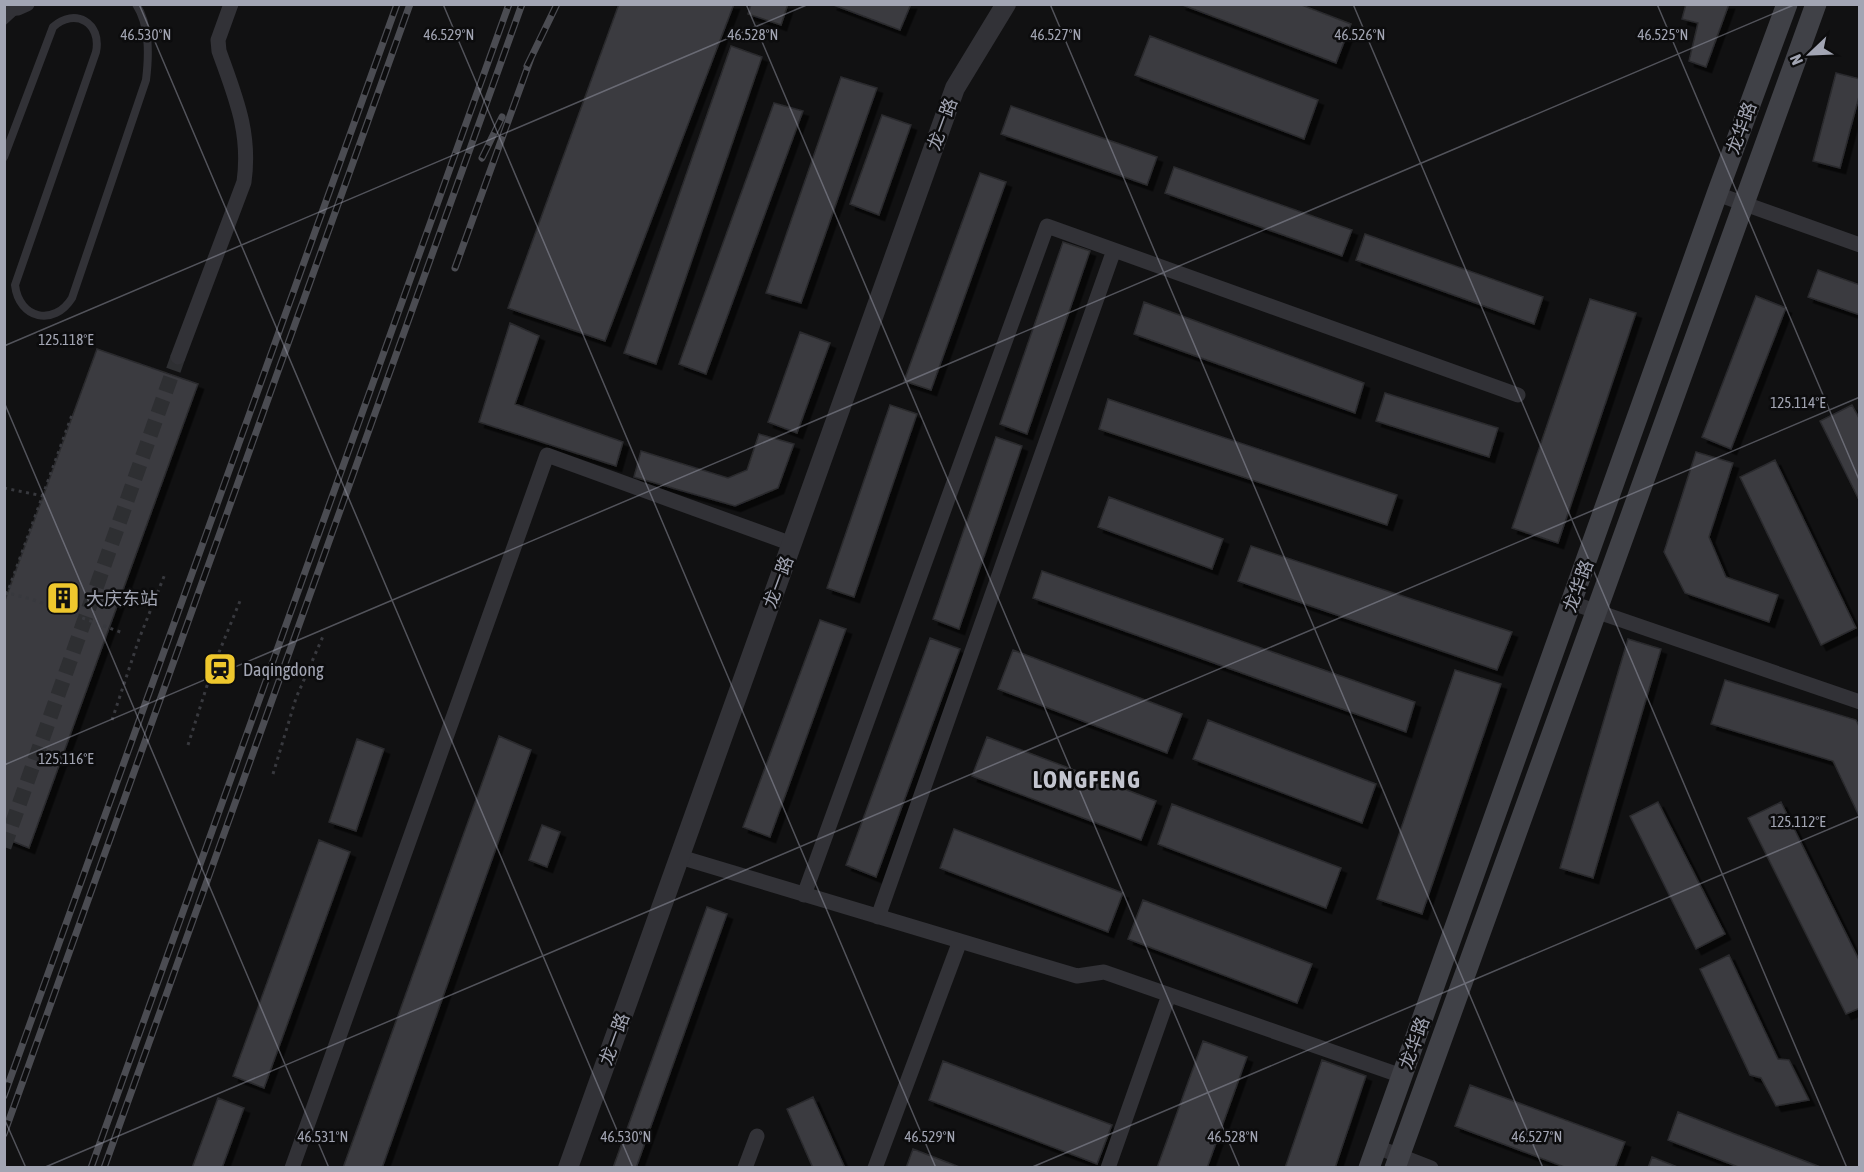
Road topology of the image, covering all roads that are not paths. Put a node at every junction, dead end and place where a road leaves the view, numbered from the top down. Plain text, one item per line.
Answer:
1 (136, 4) edge
2 (231, 4) edge
3 (1006, 4) edge
4 (1787, 4) edge
5 (1816, 4) edge
6 (16, 7) edge
7 (4, 21) edge
8 (4, 157) edge
9 (1717, 194) junction
10 (1744, 204) junction
11 (1860, 245) edge
12 (1114, 250) junction
13 (178, 357) tunnel mouth
14 (1518, 395) dead end
15 (792, 544) junction
16 (1572, 603) junction
17 (1596, 612) junction
18 (1860, 702) edge
19 (680, 857) junction
20 (804, 895) junction
21 (879, 917) junction
22 (960, 941) junction
23 (1168, 994) junction
24 (1402, 1076) junction
25 (757, 1136) dead end
26 (1377, 1147) junction
27 (1397, 1162) edge
28 (292, 1167) edge
29 (568, 1167) edge
30 (745, 1167) edge
31 (875, 1167) edge
32 (1108, 1167) edge
33 (1370, 1167) edge
34 (1431, 1167) edge

1 - 8 lane
2 - 13 street
3 - 15 street, 龙一路
4 - 9 main road, 龙华路
5 - 10 main road
6 - 7 lane
9 - 10 street
9 - 16 main road, 龙华路
10 - 11 street
10 - 17 main road
12 - 14 street
12 - 20 street
12 - 21 street
15 - 19 street, 龙一路
15 - 28 street
16 - 17 street
16 - 24 main road, 龙华路
17 - 18 street
17 - 27 main road
19 - 20 street
19 - 29 street, 龙一路
20 - 21 street
21 - 22 street
22 - 23 street
22 - 31 street
23 - 24 street
23 - 32 street
24 - 26 main road, 龙华路
25 - 30 street
26 - 27 street
26 - 33 main road, 龙华路
27 - 34 street

